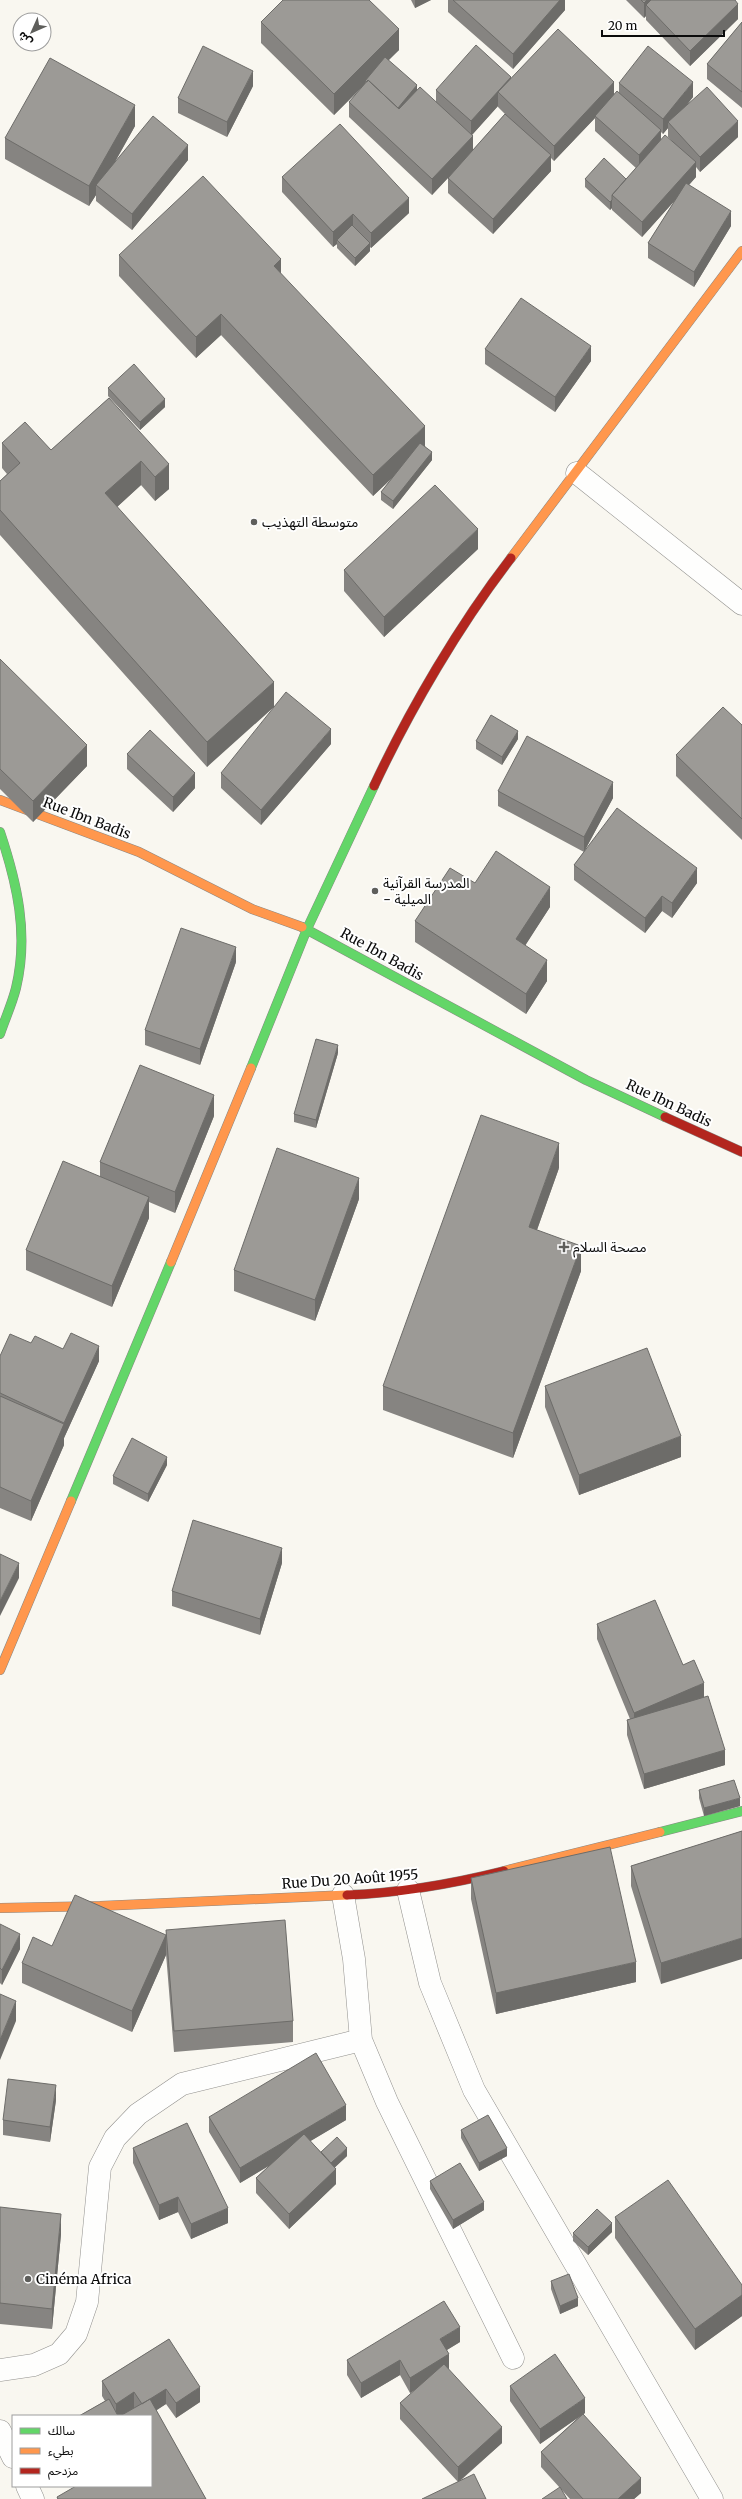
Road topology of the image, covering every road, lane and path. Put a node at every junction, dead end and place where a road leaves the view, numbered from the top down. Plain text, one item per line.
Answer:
1 (742, 251) edge
2 (577, 473) junction
3 (742, 604) edge
4 (0, 800) edge
5 (0, 832) edge
6 (307, 929) junction
7 (0, 1034) edge
8 (742, 1152) edge
9 (0, 1670) edge
10 (742, 1811) edge
11 (408, 1890) junction
12 (343, 1895) junction
13 (0, 1908) edge
14 (361, 2040) junction
15 (512, 2358) dead end
16 (0, 2370) edge
17 (0, 2431) edge
18 (12, 2455) edge
19 (27, 2487) edge
20 (32, 2499) edge
21 (712, 2499) edge

1 - 2 street
2 - 3 street
2 - 6 street
4 - 6 street, Rue Ibn Badis
5 - 7 street
6 - 8 street, Rue Ibn Badis
6 - 9 street
10 - 11 street, Rue Du 20 Août 1955
11 - 12 street, Rue Du 20 Août 1955
11 - 21 street
12 - 13 street, Rue Du 20 Août 1955
12 - 14 street
14 - 15 street
14 - 16 street
17 - 18 street
19 - 20 street

